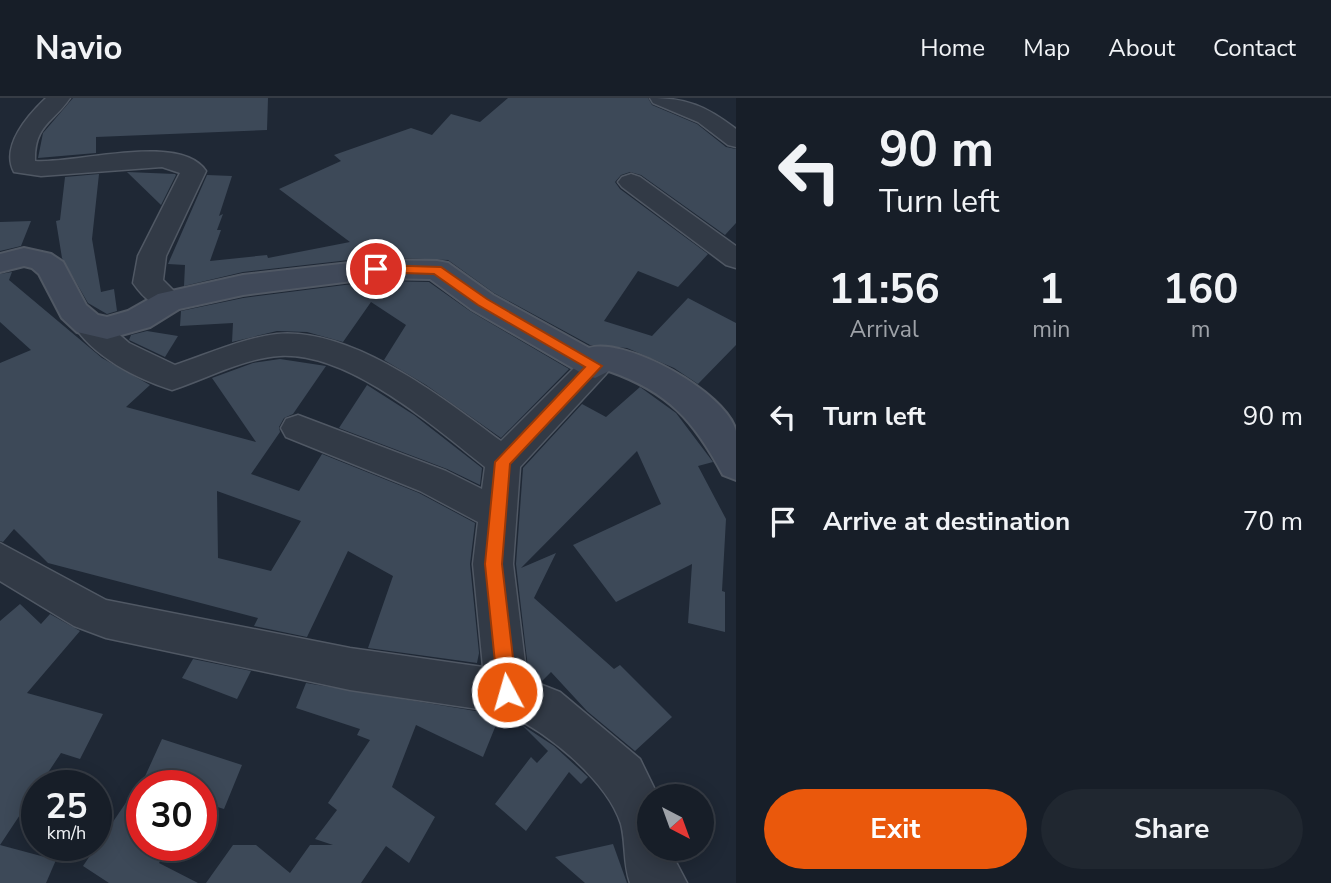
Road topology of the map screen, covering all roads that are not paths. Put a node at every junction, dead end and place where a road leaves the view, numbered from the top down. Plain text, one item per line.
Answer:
1 (59, 98) edge
2 (661, 98) edge
3 (736, 140) edge
4 (631, 182) dead end
5 (736, 259) edge
6 (0, 263) edge
7 (169, 301) junction
8 (88, 324) junction
9 (595, 366) junction
10 (298, 428) dead end
11 (502, 462) junction
12 (736, 465) edge
13 (496, 513) junction
14 (0, 560) edge
15 (507, 692) junction
16 (661, 883) edge

1 - 7 street
2 - 3 street
4 - 5 street
6 - 8 street
7 - 8 street
7 - 9 street
8 - 11 street
9 - 11 street
9 - 12 street
10 - 13 street
11 - 13 street
13 - 15 street
14 - 15 street
15 - 16 street

